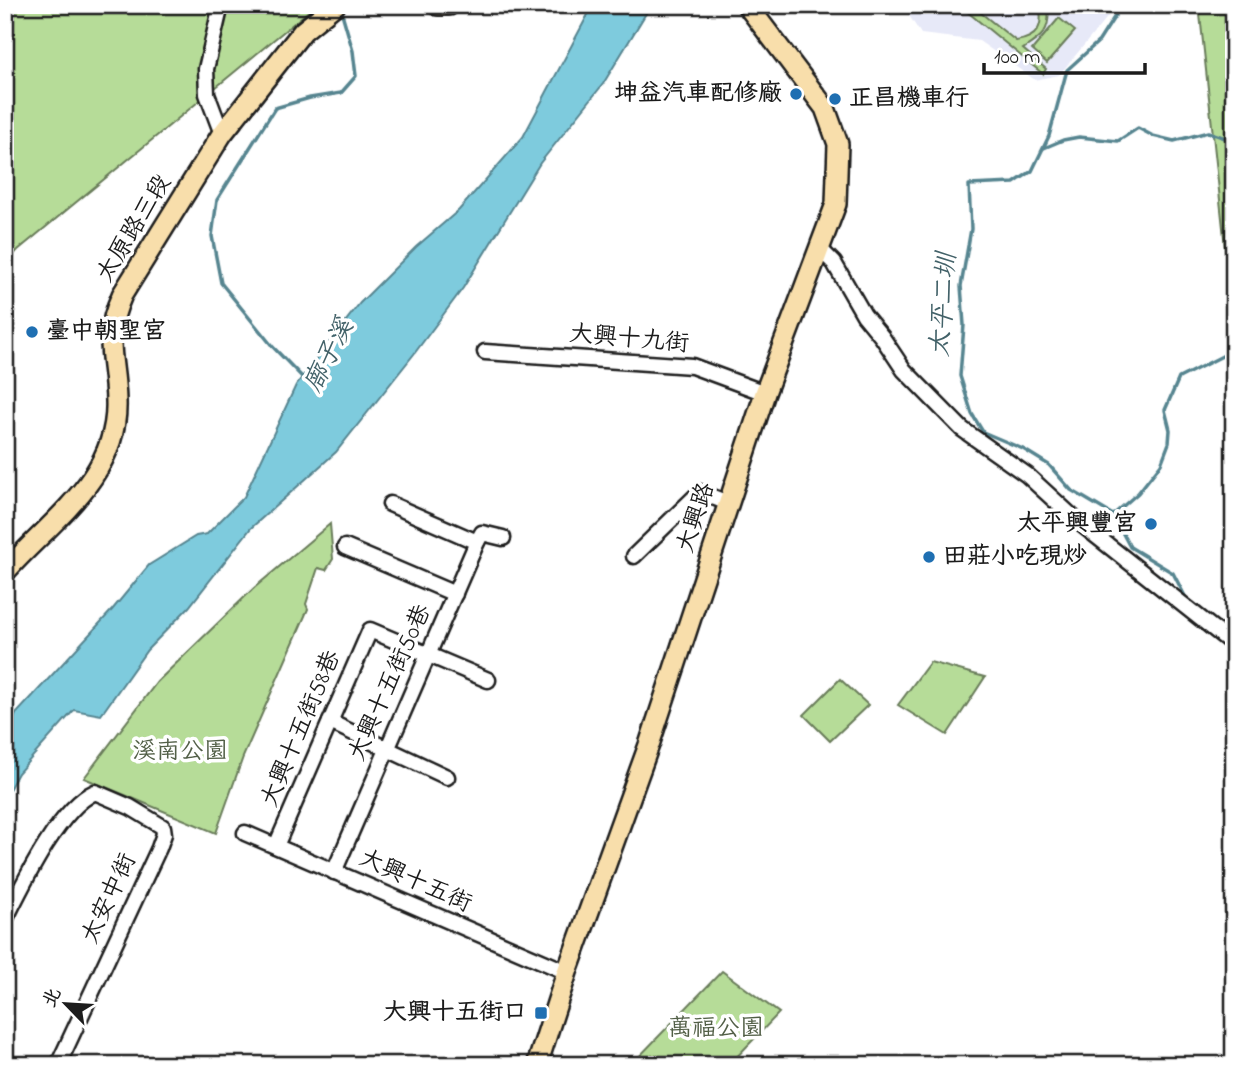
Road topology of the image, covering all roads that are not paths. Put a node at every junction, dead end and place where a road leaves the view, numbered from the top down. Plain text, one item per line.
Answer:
1 (221, 5) edge
2 (438, 5) edge
3 (449, 5) edge
4 (747, 5) edge
5 (334, 7) edge
6 (222, 134) junction
7 (820, 249) junction
8 (485, 352) dead end
9 (765, 393) junction
10 (728, 503) junction
11 (390, 504) dead end
12 (62, 512) junction
13 (503, 538) dead end
14 (477, 542) junction
15 (345, 547) dead end
16 (634, 556) dead end
17 (5, 559) edge
18 (5, 572) edge
19 (455, 594) junction
20 (1234, 645) edge
21 (428, 655) junction
22 (488, 680) dead end
23 (330, 722) junction
24 (387, 749) junction
25 (447, 777) dead end
26 (245, 833) dead end
27 (276, 846) junction
28 (334, 872) junction
29 (5, 920) edge
30 (567, 972) junction
31 (58, 1065) edge
32 (537, 1065) edge

1 - 6 street
2 - 3 main road
4 - 7 main road, 大興路
5 - 6 main road, 太原路三段
6 - 12 main road, 太原路三段
7 - 9 main road, 大興路
7 - 20 street
8 - 9 street, 大興十九街
9 - 10 main road, 大興路
10 - 16 street
10 - 30 main road, 大興路
11 - 14 street
12 - 17 main road, 太原路三段
12 - 18 main road, 太原路三段
13 - 14 street
14 - 19 street, 大興十五街50巷
15 - 19 street
19 - 21 street, 大興十五街50巷
21 - 22 street
21 - 23 street, 大興十五街58巷
21 - 24 street, 大興十五街50巷
23 - 24 street
23 - 27 street, 大興十五街58巷
24 - 25 street
24 - 28 street, 大興十五街50巷
26 - 27 street, 大興十五街
27 - 28 street, 大興十五街
28 - 30 street, 大興十五街
29 - 31 street, 太安中街
30 - 32 main road, 大興路

